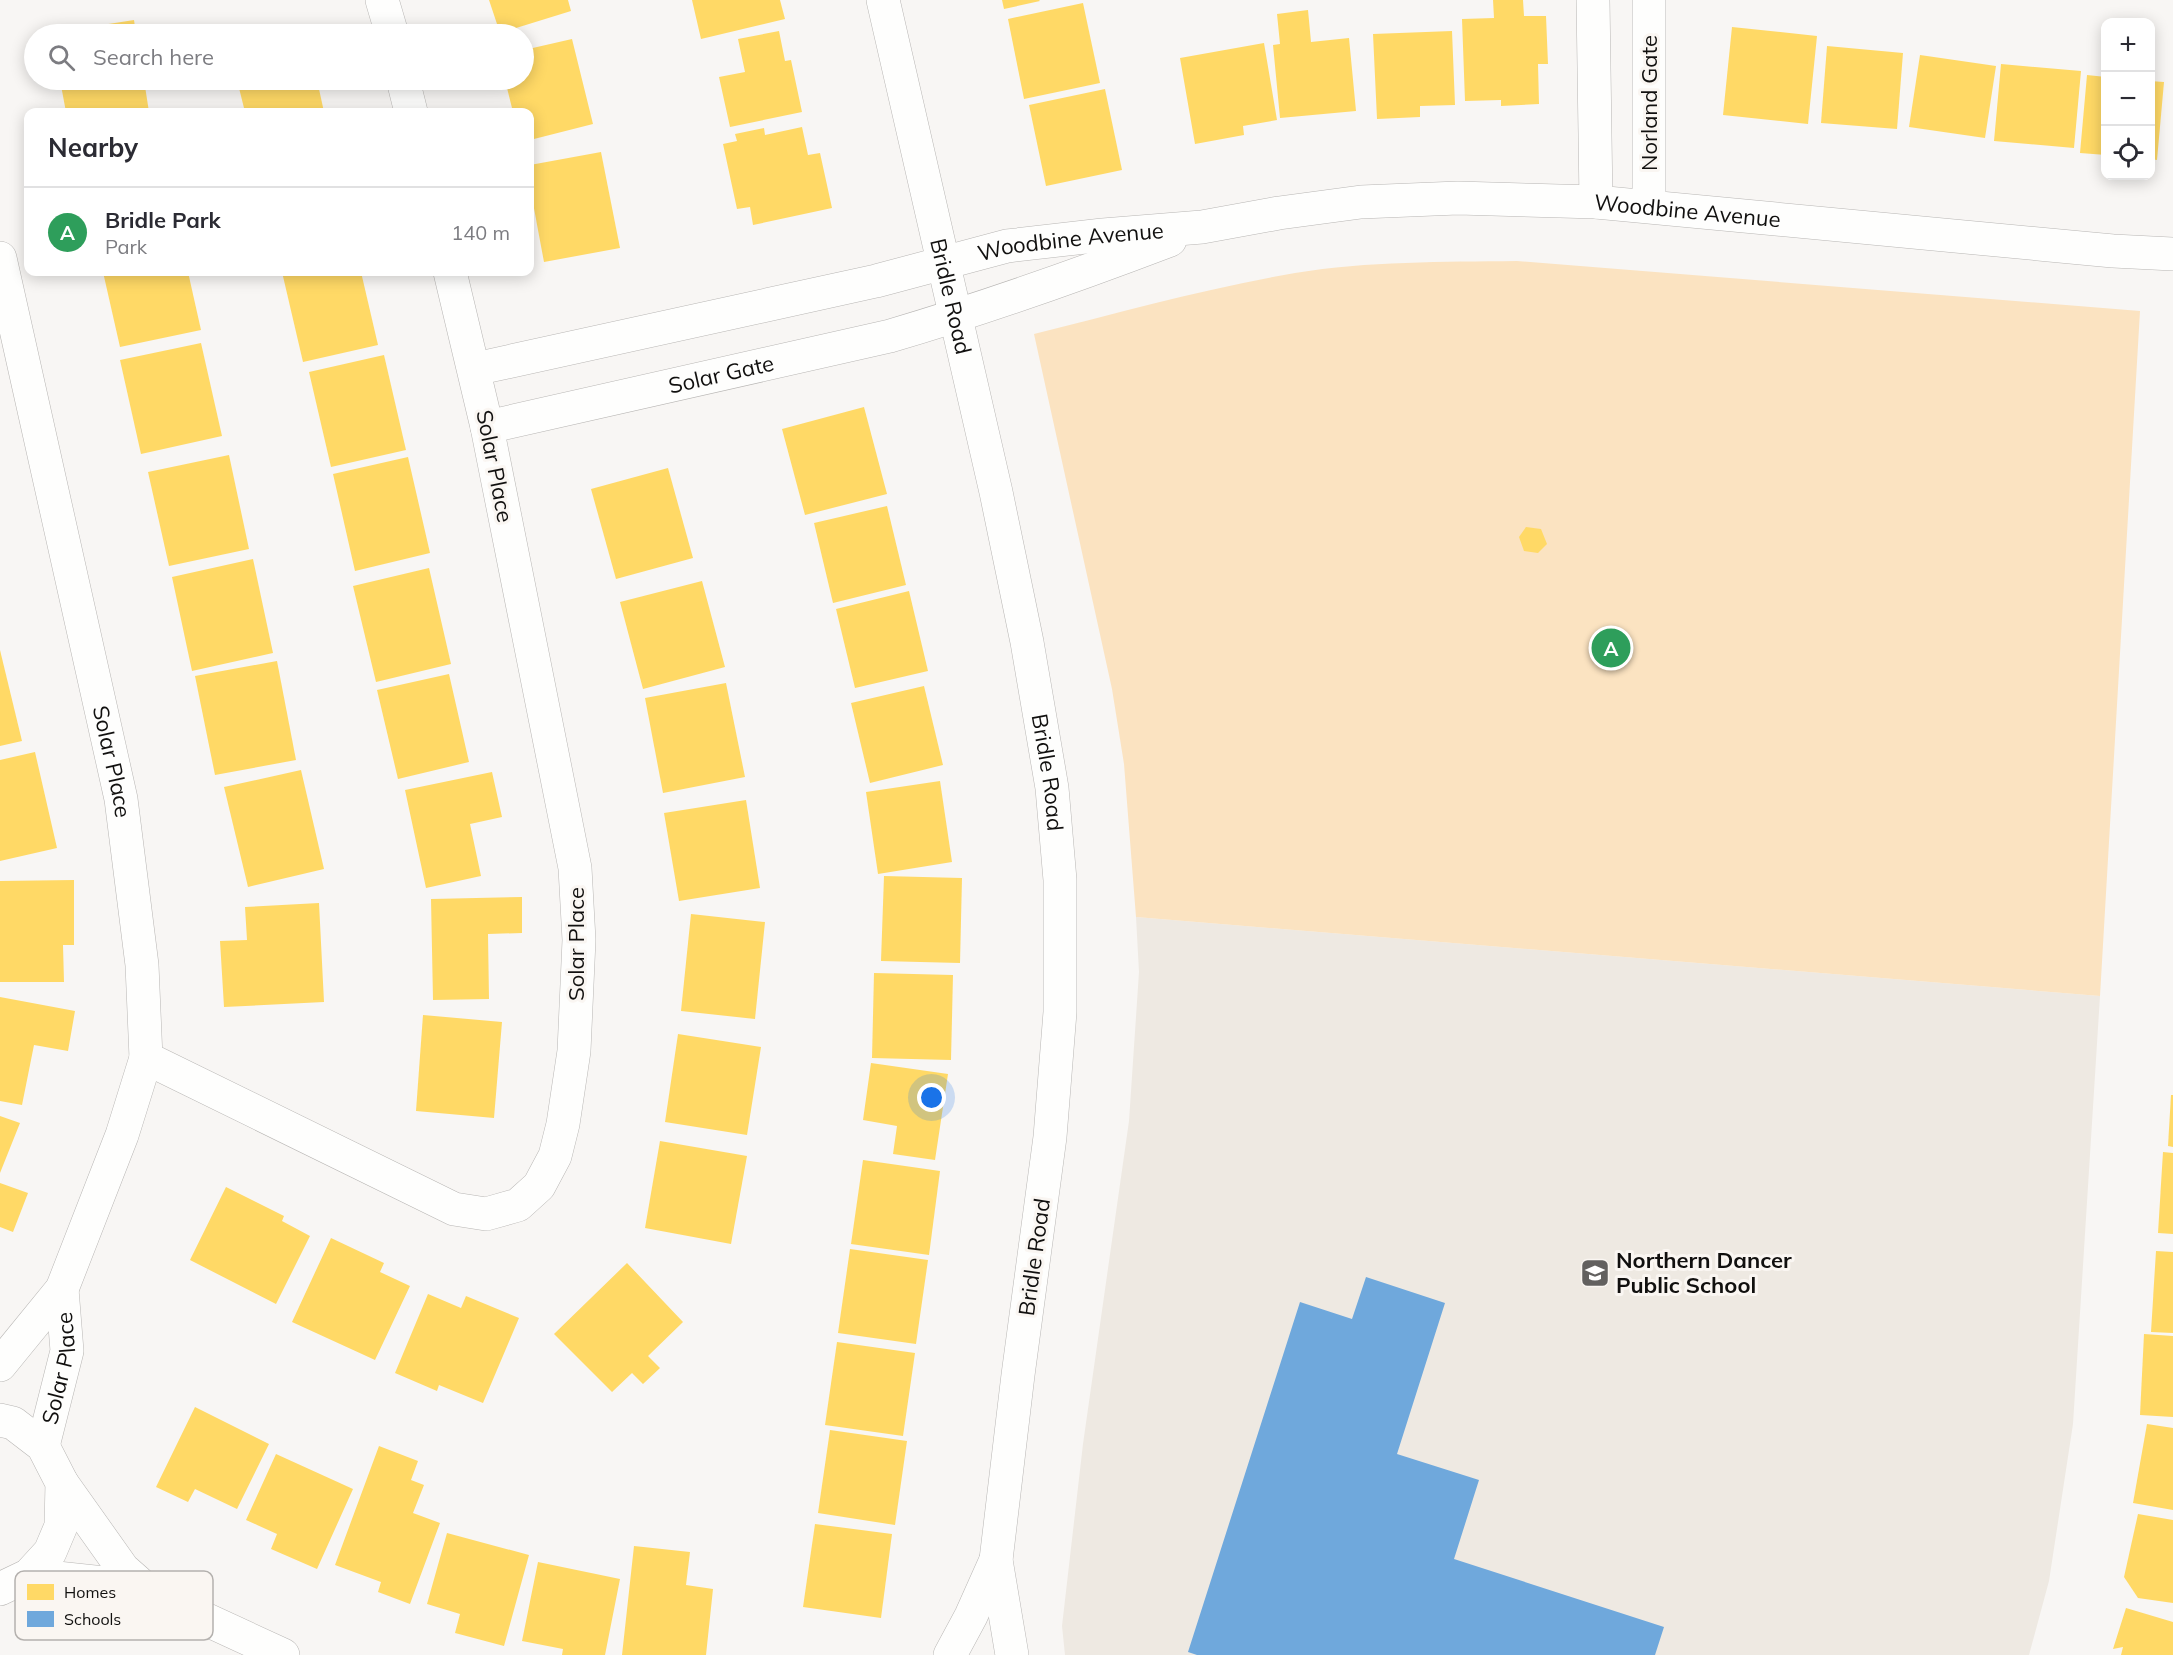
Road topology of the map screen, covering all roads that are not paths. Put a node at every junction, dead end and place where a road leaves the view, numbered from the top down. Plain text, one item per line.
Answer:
1 (382, 0) edge
2 (883, 0) edge
3 (1593, 0) edge
4 (1649, 0) edge
5 (389, 24) edge
6 (406, 90) edge
7 (410, 108) edge
8 (1596, 202) junction
9 (1650, 206) junction
10 (1202, 227) junction
11 (2173, 253) edge
12 (0, 258) edge
13 (942, 263) junction
14 (451, 276) edge
15 (956, 317) junction
16 (475, 369) junction
17 (487, 427) junction
18 (146, 1058) junction
19 (62, 1289) junction
20 (0, 1365) edge
21 (0, 1420) edge
22 (44, 1446) junction
23 (62, 1483) junction
24 (996, 1560) junction
25 (33, 1571) edge
26 (125, 1571) edge
27 (15, 1582) edge
28 (0, 1589) edge
29 (213, 1623) edge
30 (283, 1655) edge
31 (950, 1655) edge
32 (1012, 1655) edge

1 - 5 street
2 - 13 street, Bridle Road
3 - 8 street
4 - 9 street, Norland Gate
6 - 7 street
8 - 9 street, Woodbine Avenue
8 - 10 street, Woodbine Avenue
9 - 11 street, Woodbine Avenue
10 - 13 street, Woodbine Avenue
10 - 15 street, Woodbine Avenue
12 - 18 street, Solar Place
13 - 15 street, Bridle Road
13 - 16 street
14 - 16 street, Solar Place
15 - 17 street, Solar Gate
15 - 24 street, Bridle Road
16 - 17 street, Solar Place
17 - 18 street, Solar Place
18 - 19 street, Solar Place
19 - 20 street, Solar Place
19 - 22 street, Solar Place
21 - 22 street
22 - 23 street
23 - 25 street
23 - 26 street
24 - 31 street, Bridle Road
24 - 32 street, Bridle Road
27 - 28 street
29 - 30 street

